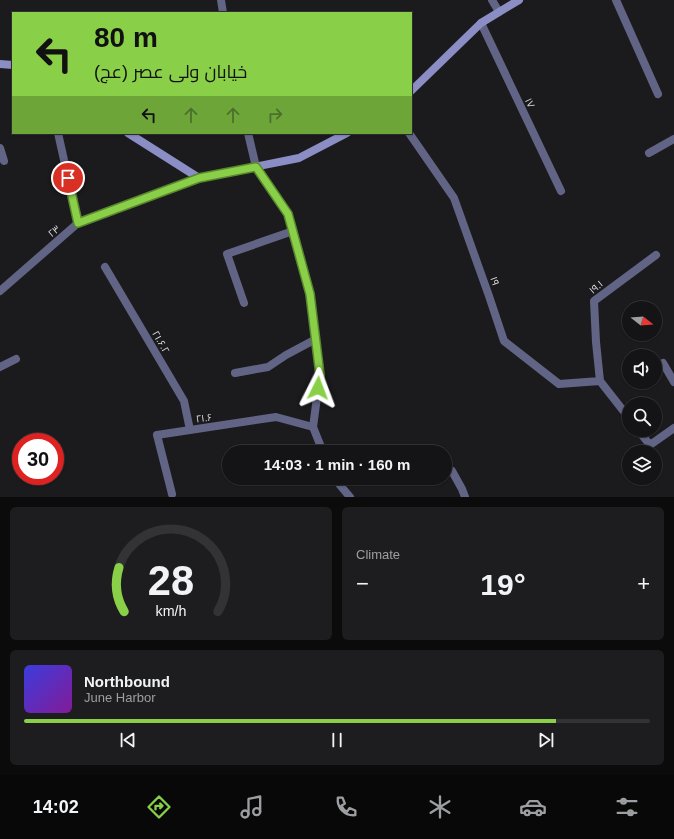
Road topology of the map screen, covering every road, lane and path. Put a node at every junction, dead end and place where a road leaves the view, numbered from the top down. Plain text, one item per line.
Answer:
1 (221, 0) edge
2 (492, 0) edge
3 (519, 0) edge
4 (616, 0) edge
5 (223, 12) edge
6 (499, 12) junction
7 (481, 23) junction
8 (0, 64) edge
9 (12, 65) edge
10 (412, 91) edge
11 (658, 94) dead end
12 (58, 134) edge
13 (130, 134) edge
14 (248, 134) edge
15 (345, 134) edge
16 (410, 134) edge
17 (674, 139) edge
18 (0, 148) edge
19 (649, 153) dead end
20 (4, 161) dead end
21 (256, 167) junction
22 (199, 178) junction
23 (561, 191) dead end
24 (78, 223) junction
25 (293, 232) junction
26 (656, 254) dead end
27 (105, 267) dead end
28 (0, 291) edge
29 (244, 303) dead end
30 (316, 339) junction
31 (16, 359) dead end
32 (662, 363) dead end
33 (0, 367) edge
34 (235, 374) dead end
35 (600, 382) junction
36 (674, 382) edge
37 (622, 409) edge
38 (312, 427) junction
39 (674, 428) edge
40 (190, 430) junction
41 (643, 437) edge
42 (662, 437) edge
43 (662, 437) edge
44 (320, 445) edge
45 (452, 471) dead end
46 (340, 485) edge
47 (172, 494) dead end
48 (350, 497) edge
49 (465, 497) edge

1 - 5 street
2 - 6 street
3 - 6 street
4 - 11 street
6 - 7 street
7 - 10 street
7 - 23 street, ۱۷
8 - 9 street
12 - 24 street
13 - 22 street
14 - 21 street
15 - 21 street
16 - 35 street, ۱۹
17 - 19 street
18 - 20 street
21 - 22 street
21 - 25 street
22 - 24 street, ۲۳
24 - 28 street, ۲۳
25 - 29 street
25 - 30 street
26 - 35 street, ۱۹.۱
27 - 40 street, ۲۱.۶.۲
30 - 34 street
30 - 38 street
31 - 33 street
32 - 36 street
35 - 37 street
38 - 40 street, ۲۱.۶
38 - 44 street
39 - 42 street
40 - 47 street, ۲۱.۶
41 - 43 street
45 - 49 street
46 - 48 street

